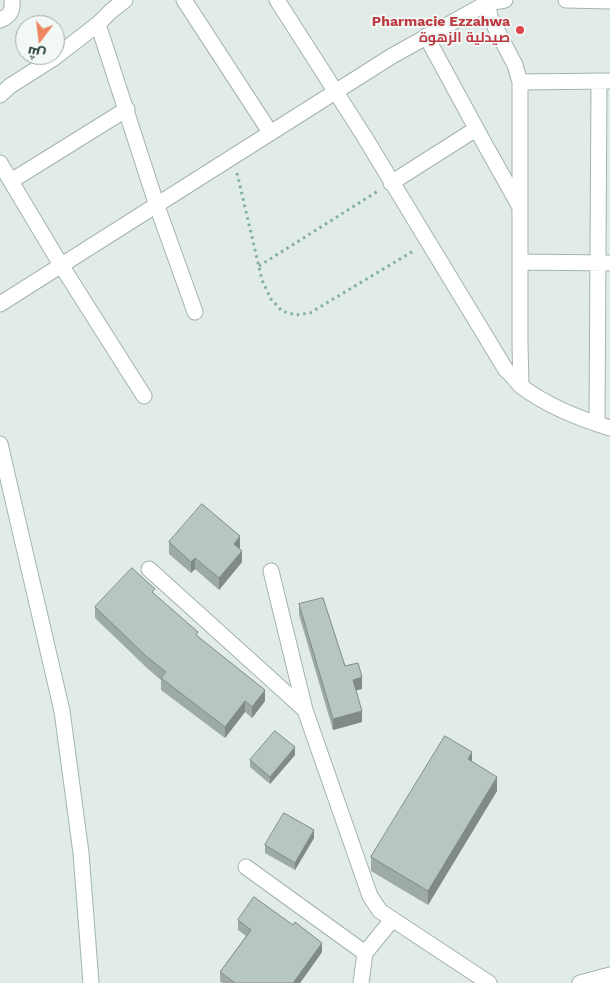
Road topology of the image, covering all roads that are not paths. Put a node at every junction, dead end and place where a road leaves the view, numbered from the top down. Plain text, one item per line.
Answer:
1 (12, 0) edge
2 (184, 0) edge
3 (506, 0) edge
4 (566, 0) edge
5 (487, 1) edge
6 (610, 1) edge
7 (120, 2) edge
8 (282, 2) edge
9 (0, 20) edge
10 (98, 24) junction
11 (426, 36) junction
12 (605, 81) edge
13 (520, 82) junction
14 (336, 92) junction
15 (0, 95) edge
16 (127, 109) junction
17 (476, 129) junction
18 (270, 132) junction
19 (0, 163) edge
20 (11, 181) junction
21 (391, 183) junction
22 (157, 206) junction
23 (520, 207) junction
24 (520, 262) junction
25 (604, 263) edge
26 (61, 265) junction
27 (0, 304) edge
28 (195, 312) dead end
29 (522, 386) junction
30 (144, 396) dead end
31 (603, 426) edge
32 (0, 444) edge
33 (148, 569) dead end
34 (271, 571) dead end
35 (305, 710) junction
36 (246, 867) dead end
37 (392, 920) junction
38 (365, 953) junction
39 (610, 975) edge
40 (91, 983) edge
41 (361, 983) edge
42 (489, 983) edge
43 (580, 983) edge

1 - 9 street
2 - 18 street
3 - 5 street
4 - 6 street
5 - 11 street
5 - 13 street
7 - 10 street
8 - 14 street
10 - 15 street
10 - 16 street
11 - 14 street
11 - 17 street
12 - 13 street
12 - 25 street
13 - 23 street
14 - 18 street
14 - 21 street
16 - 20 street
16 - 22 street
17 - 21 street
17 - 23 street
18 - 22 street
19 - 20 street
20 - 26 street
21 - 29 street
22 - 26 street
22 - 28 street
23 - 24 street
24 - 25 street
24 - 29 street
25 - 31 street
26 - 27 street
26 - 30 street
29 - 31 street
32 - 40 street
33 - 35 street
34 - 35 street
35 - 37 street
36 - 38 street
37 - 38 street
37 - 42 street
38 - 41 street
39 - 43 street

